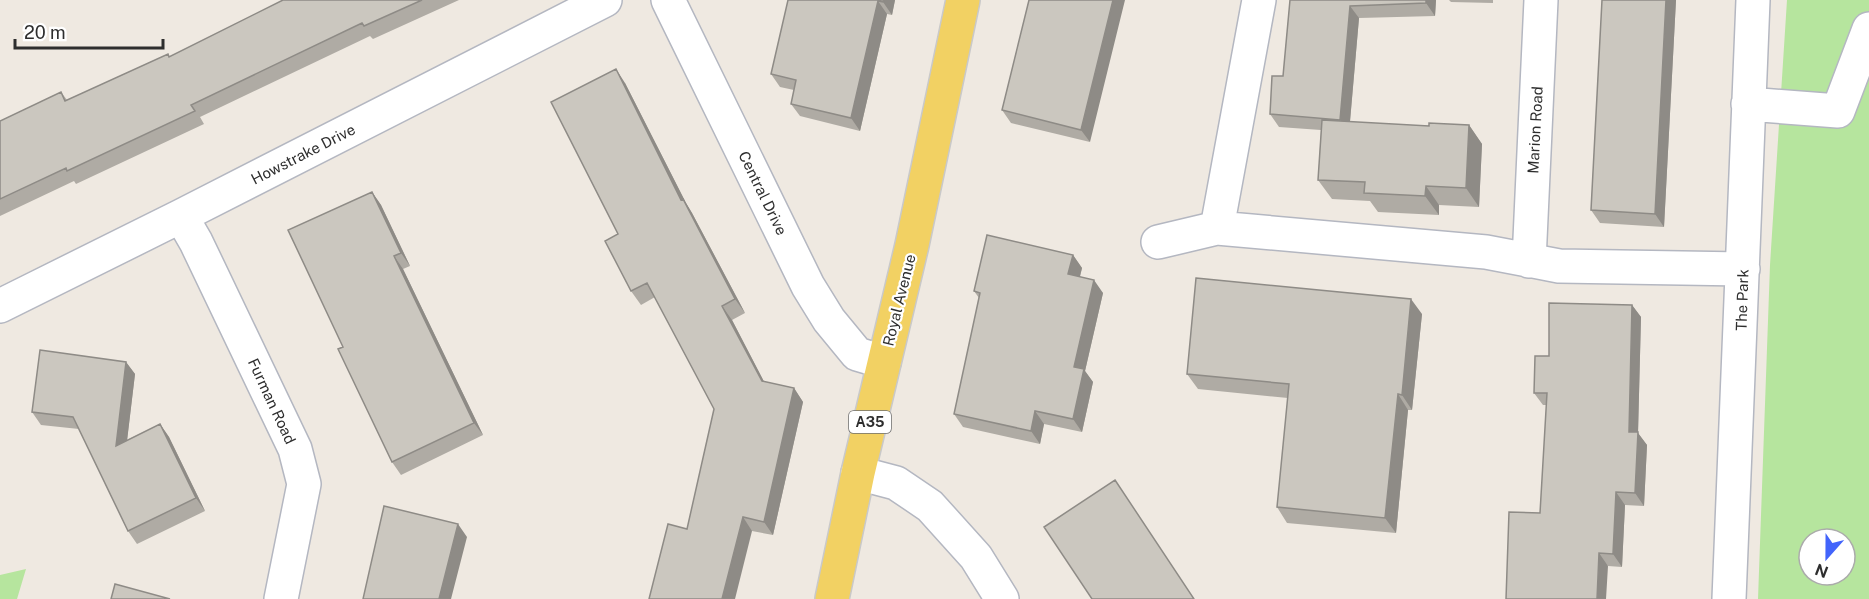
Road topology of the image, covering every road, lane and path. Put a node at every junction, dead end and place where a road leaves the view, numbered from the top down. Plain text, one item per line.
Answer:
1 (605, 0) edge
2 (668, 0) edge
3 (963, 0) edge
4 (1259, 0) edge
5 (1541, 0) edge
6 (1753, 0) edge
7 (1869, 29) edge
8 (1748, 104) junction
9 (181, 216) junction
10 (1217, 228) junction
11 (1158, 242) dead end
12 (1529, 261) junction
13 (1743, 268) junction
14 (0, 306) edge
15 (884, 362) junction
16 (858, 474) junction
17 (281, 599) edge
18 (832, 599) edge
19 (1002, 599) edge
20 (1729, 599) edge

1 - 9 street, Howstrake Drive
2 - 15 street, Central Drive
3 - 15 main road, Royal Avenue / A35
4 - 10 street
5 - 12 street, Marion Road
6 - 8 street, The Park
7 - 8 street
8 - 13 street, The Park
9 - 14 street, Howstrake Drive
9 - 17 street, Furman Road
10 - 11 street
10 - 12 street
12 - 13 street
13 - 20 street, The Park
15 - 16 main road, Royal Avenue / A35
16 - 18 main road, Royal Avenue / A35
16 - 19 street

